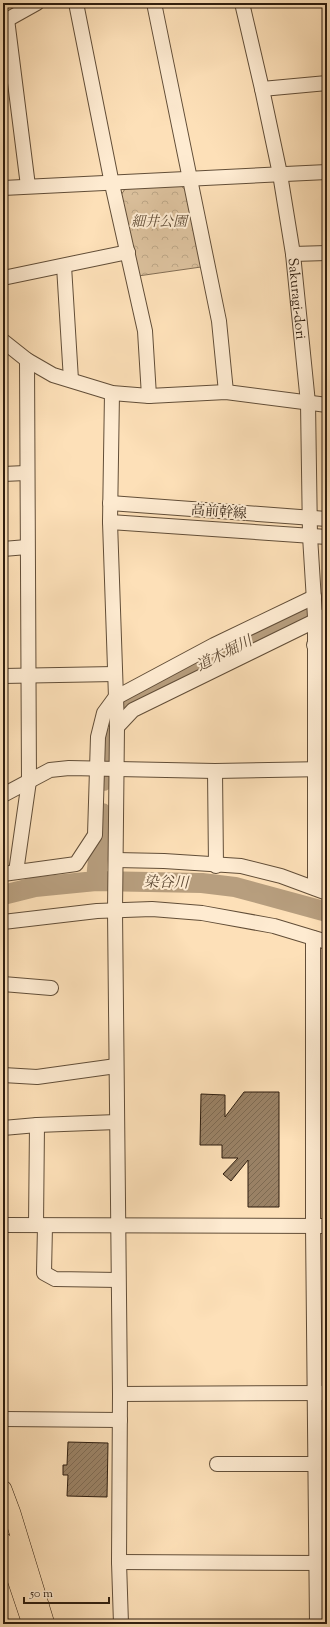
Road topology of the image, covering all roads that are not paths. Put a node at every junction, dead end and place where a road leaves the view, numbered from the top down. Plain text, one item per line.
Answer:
1 (37, 3) edge
2 (76, 3) edge
3 (154, 3) edge
4 (242, 3) edge
5 (5, 20) edge
6 (327, 83) edge
7 (262, 89) junction
8 (327, 172) edge
9 (280, 174) junction
10 (190, 179) junction
11 (112, 184) junction
12 (28, 186) junction
13 (3, 188) edge
14 (128, 252) junction
15 (327, 253) edge
16 (294, 254) junction
17 (64, 266) junction
18 (3, 278) edge
19 (3, 341) edge
20 (27, 360) junction
21 (72, 380) junction
22 (226, 392) junction
23 (112, 393) junction
24 (149, 396) junction
25 (308, 403) junction
26 (327, 405) edge
27 (26, 473) junction
28 (3, 474) edge
29 (110, 503) junction
30 (310, 518) junction
31 (327, 519) edge
32 (110, 522) junction
33 (310, 536) junction
34 (327, 537) edge
35 (27, 547) junction
36 (3, 549) edge
37 (314, 598) junction
38 (319, 617) edge
39 (320, 645) edge
40 (115, 674) junction
41 (3, 676) edge
42 (29, 676) junction
43 (115, 698) junction
44 (116, 727) junction
45 (106, 769) junction
46 (321, 769) edge
47 (215, 771) junction
48 (29, 781) junction
49 (3, 794) edge
50 (116, 863) junction
51 (216, 866) junction
52 (10, 873) edge
53 (321, 890) edge
54 (115, 908) junction
55 (3, 922) edge
56 (313, 938) junction
57 (327, 942) edge
58 (3, 984) edge
59 (51, 988) dead end
60 (116, 1066) junction
61 (3, 1075) edge
62 (117, 1122) junction
63 (37, 1125) junction
64 (3, 1128) edge
65 (3, 1225) edge
66 (117, 1225) junction
67 (40, 1226) junction
68 (313, 1226) junction
69 (327, 1226) edge
70 (118, 1280) junction
71 (320, 1393) edge
72 (120, 1394) junction
73 (3, 1419) edge
74 (120, 1420) junction
75 (217, 1464) dead end
76 (314, 1464) junction
77 (3, 1489) edge
78 (3, 1541) edge
79 (119, 1562) junction
80 (321, 1563) edge
81 (31, 1624) edge
82 (46, 1624) edge
83 (121, 1624) edge
84 (317, 1624) edge

1 - 5 street
2 - 11 street
3 - 10 street
4 - 7 street, Sakuragi-dori
5 - 12 street
6 - 7 street
7 - 9 street, Sakuragi-dori
8 - 9 street
9 - 10 street
9 - 16 street, Sakuragi-dori
10 - 11 street
10 - 22 street
11 - 12 street
11 - 14 street
12 - 13 street
14 - 17 street
14 - 24 street
15 - 16 street
16 - 25 street, Sakuragi-dori
17 - 18 street
17 - 21 street
19 - 20 street
20 - 21 street
20 - 27 street
21 - 23 street
22 - 24 street
22 - 25 street
23 - 24 street
23 - 29 street
25 - 26 street
25 - 30 street, Sakuragi-dori
27 - 28 street
27 - 35 street
29 - 30 street, 高前幹線
29 - 32 street
30 - 31 street, 高前幹線
30 - 33 street, Sakuragi-dori
32 - 33 street, 高前幹線
32 - 40 street
33 - 34 street, 高前幹線
33 - 37 street, Sakuragi-dori
35 - 36 street
35 - 42 street
37 - 38 street, Sakuragi-dori
37 - 43 street
38 - 39 street
38 - 44 street
39 - 46 street
40 - 42 street
40 - 43 street
41 - 42 street
42 - 48 street
43 - 44 street
43 - 45 street
44 - 45 street
45 - 47 street
45 - 48 street
45 - 50 street
45 - 52 street
46 - 47 street
46 - 53 street
47 - 51 street
48 - 49 street
48 - 52 street
50 - 51 street
50 - 54 street
51 - 53 street
54 - 55 street
54 - 56 street
54 - 60 street
56 - 57 street
56 - 68 street
58 - 59 street
60 - 61 street
60 - 62 street
62 - 63 street
62 - 66 street
63 - 64 street
63 - 67 street
65 - 67 street
66 - 67 street
66 - 68 street
66 - 70 street
67 - 70 street
68 - 69 street
68 - 71 street
70 - 72 street
71 - 72 street
71 - 76 street
72 - 74 street
73 - 74 street
74 - 79 street
75 - 76 street
76 - 80 street
77 - 82 main road
78 - 81 main road
79 - 80 street
79 - 83 street
80 - 84 street

